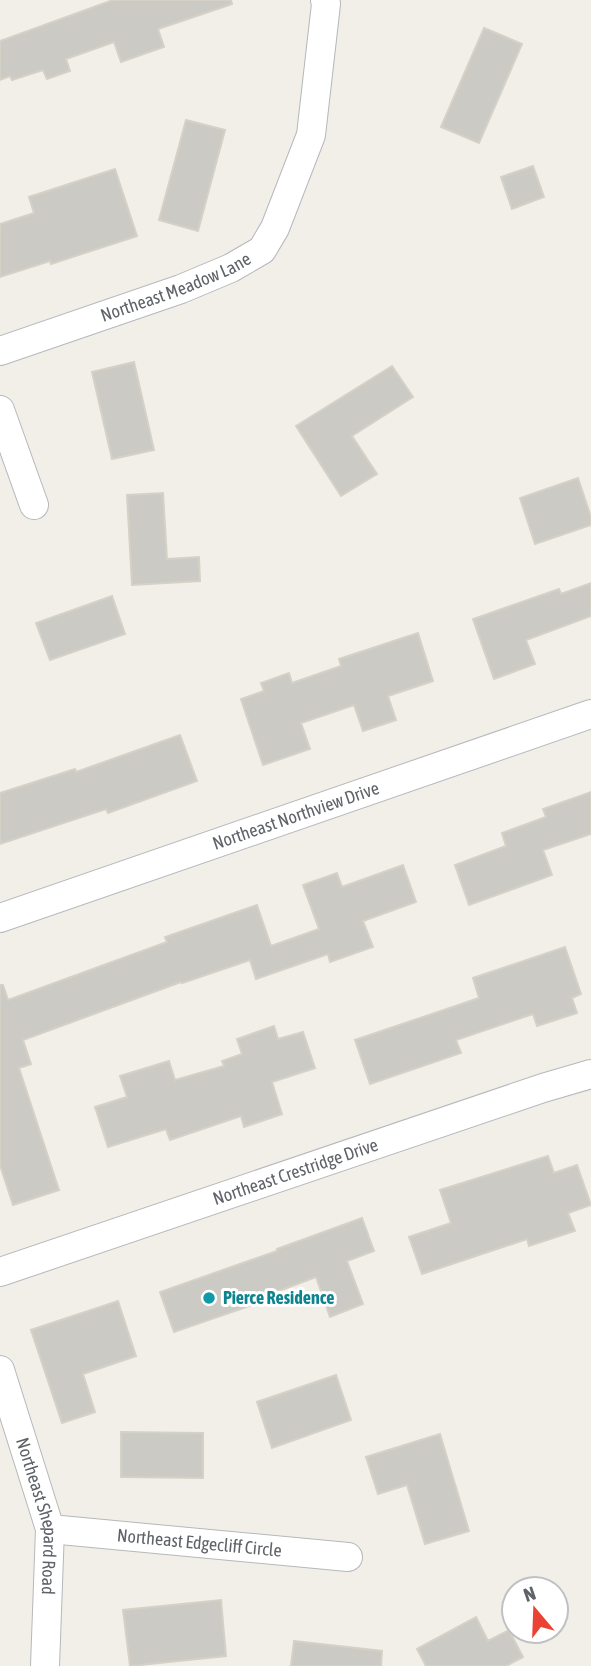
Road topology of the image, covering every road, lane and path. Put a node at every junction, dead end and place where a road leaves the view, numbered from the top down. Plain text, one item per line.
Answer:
1 (328, 1) edge
2 (0, 351) edge
3 (0, 410) edge
4 (34, 505) dead end
5 (591, 713) edge
6 (0, 918) edge
7 (591, 1074) edge
8 (0, 1272) edge
9 (0, 1370) edge
10 (7, 1413) edge
11 (50, 1529) junction
12 (348, 1557) dead end
13 (45, 1666) edge

1 - 2 street, Northeast Meadow Lane
3 - 4 street
5 - 6 street, Northeast Northview Drive
7 - 8 street, Northeast Crestridge Drive
9 - 10 street, Northeast Shepard Road
10 - 11 street, Northeast Shepard Road
11 - 12 street, Northeast Edgecliff Circle
11 - 13 street, Northeast Shepard Road

